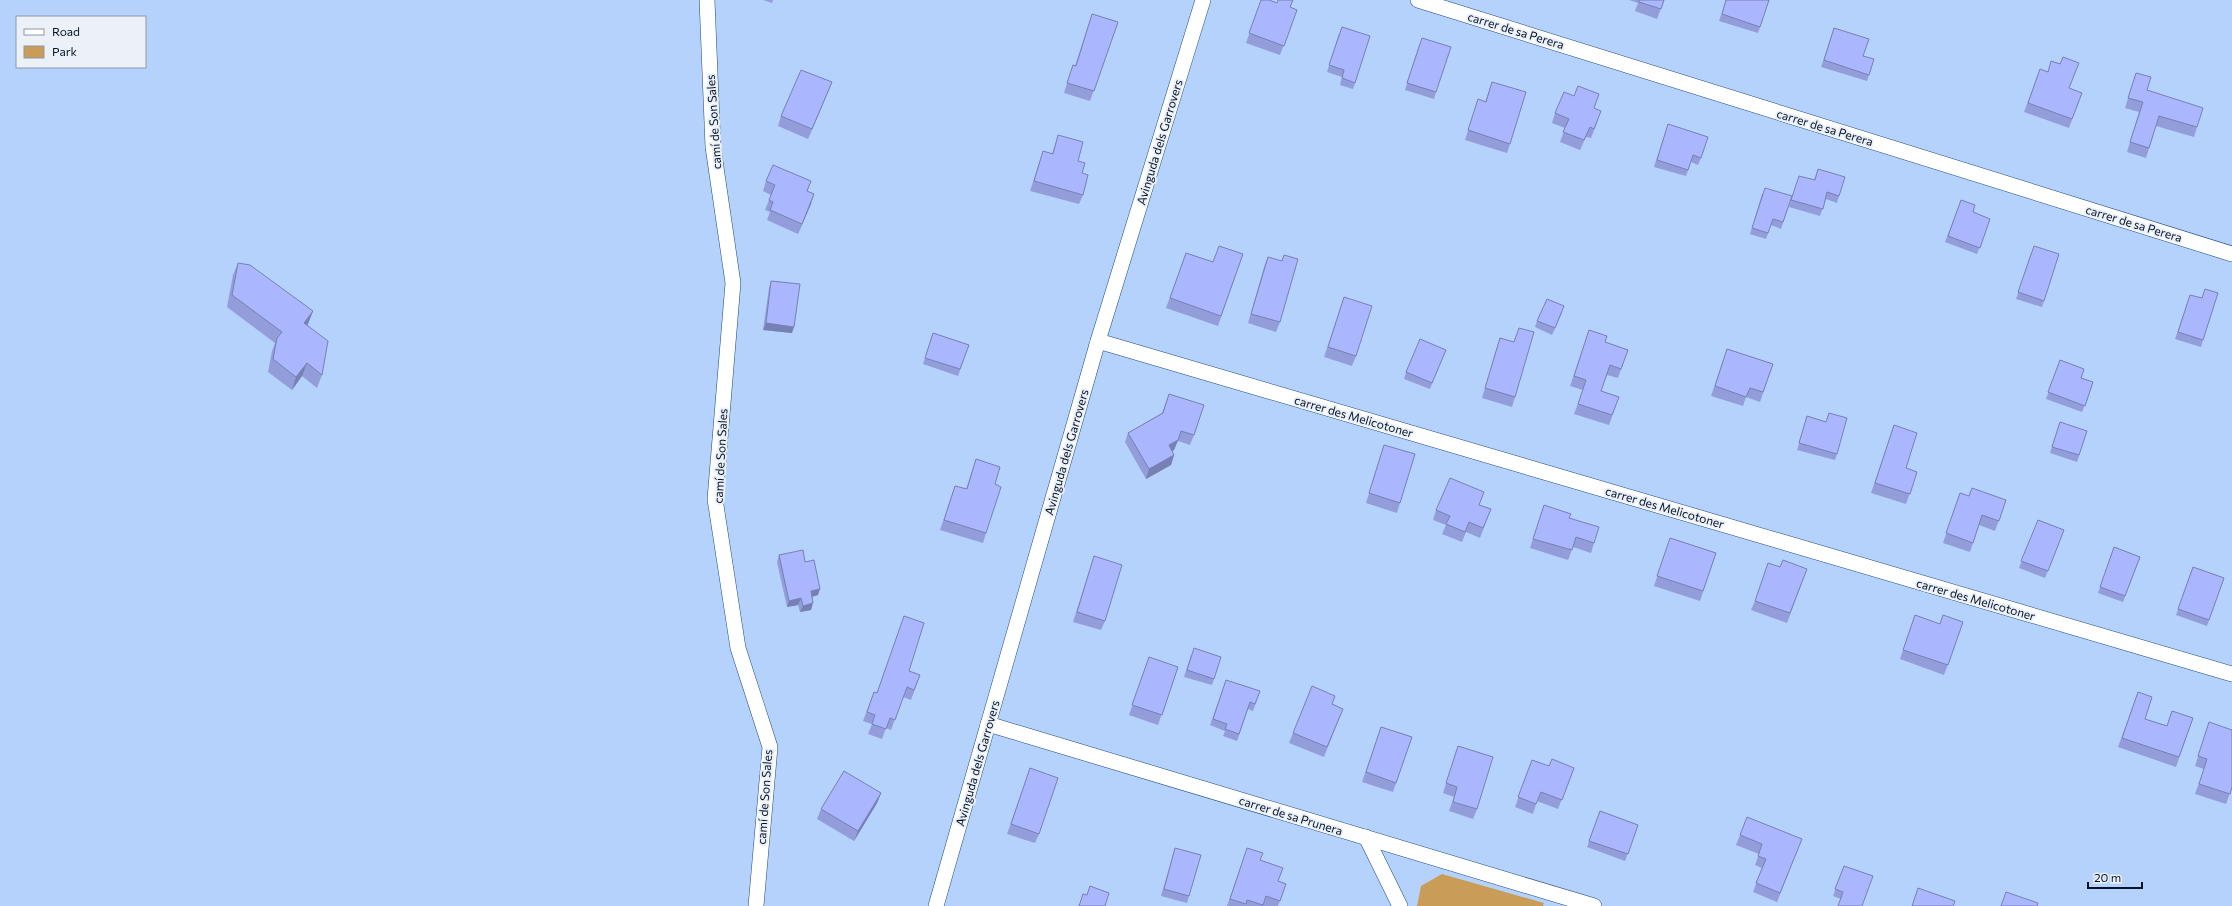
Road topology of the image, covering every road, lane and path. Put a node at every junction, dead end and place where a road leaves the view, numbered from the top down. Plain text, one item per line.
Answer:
1 (707, 0) edge
2 (1203, 0) edge
3 (1418, 0) edge
4 (2232, 254) edge
5 (1098, 341) junction
6 (2232, 674) edge
7 (988, 724) junction
8 (1366, 837) junction
9 (756, 906) edge
10 (936, 906) edge
11 (1400, 906) edge
12 (1594, 906) edge

1 - 9 street, camí de Son Sales
2 - 5 street, Avinguda dels Garrovers
3 - 4 street, carrer de sa Perera
5 - 6 street, carrer des Melicotoner
5 - 7 street, Avinguda dels Garrovers
7 - 8 street, carrer de sa Prunera
7 - 10 street, Avinguda dels Garrovers
8 - 11 street
8 - 12 street, carrer de sa Prunera

